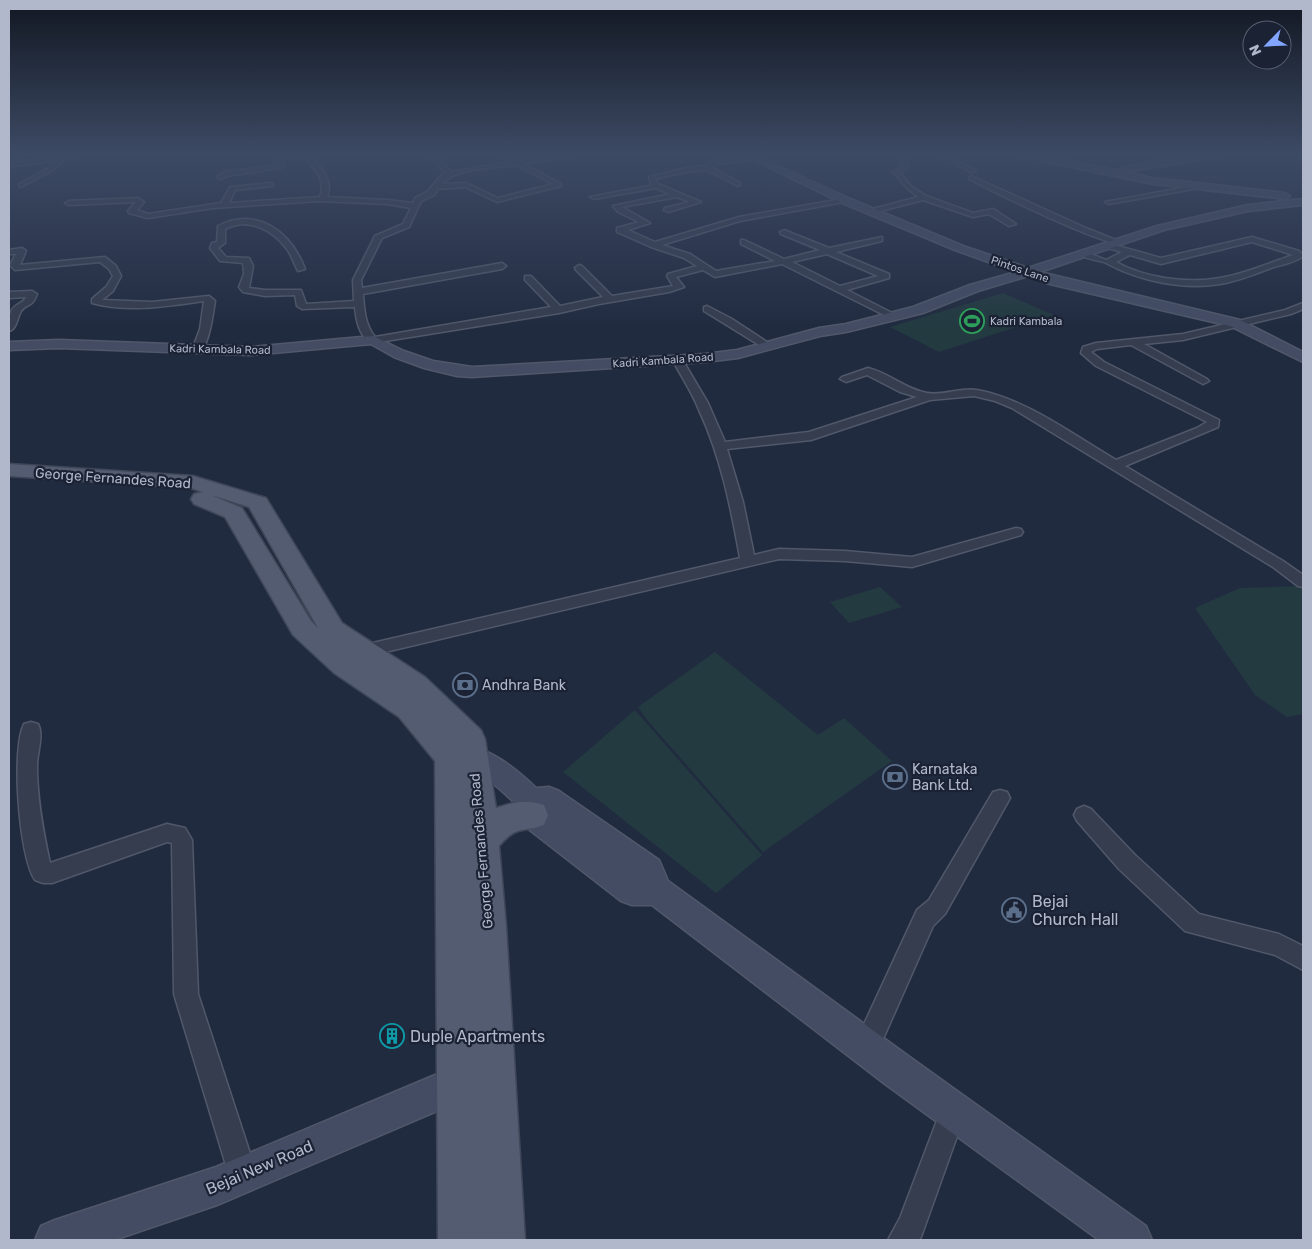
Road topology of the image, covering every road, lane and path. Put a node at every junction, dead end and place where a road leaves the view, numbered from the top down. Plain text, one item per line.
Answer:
1 (136, 212) edge
2 (174, 212) edge
3 (412, 212) edge
4 (625, 212) edge
5 (776, 212) edge
6 (872, 212) edge
7 (965, 212) edge
8 (985, 212) edge
9 (992, 212) edge
10 (1047, 212) edge
11 (1230, 212) edge
12 (1012, 224) dead end
13 (784, 232) dead end
14 (879, 239) dead end
15 (744, 242) dead end
16 (654, 245) junction
17 (1120, 247) junction
18 (829, 251) junction
19 (9, 252) edge
20 (1086, 255) junction
21 (1102, 260) dead end
22 (786, 261) junction
23 (1301, 262) edge
24 (502, 266) dead end
25 (703, 267) junction
26 (578, 268) dead end
27 (301, 269) dead end
28 (12, 270) edge
29 (1028, 273) junction
30 (528, 278) dead end
31 (1168, 280) junction
32 (1204, 286) dead end
33 (840, 289) junction
34 (358, 292) junction
35 (9, 294) edge
36 (610, 300) junction
37 (359, 304) junction
38 (1303, 306) edge
39 (707, 309) dead end
40 (559, 310) junction
41 (894, 316) junction
42 (1235, 323) junction
43 (9, 328) edge
44 (373, 340) junction
45 (1134, 343) junction
46 (9, 346) edge
47 (768, 346) junction
48 (197, 350) junction
49 (1303, 358) edge
50 (677, 359) junction
51 (846, 379) dead end
52 (1203, 381) dead end
53 (929, 397) junction
54 (720, 446) junction
55 (1114, 465) junction
56 (9, 470) edge
57 (86, 484) junction
58 (9, 486) edge
59 (1016, 532) dead end
60 (748, 560) junction
61 (1303, 582) edge
62 (364, 651) junction
63 (31, 729) dead end
64 (458, 754) junction
65 (1000, 798) dead end
66 (531, 808) junction
67 (1084, 815) dead end
68 (482, 842) junction
69 (1303, 958) edge
70 (866, 1048) junction
71 (494, 1072) junction
72 (458, 1082) junction
73 (953, 1111) junction
74 (243, 1176) junction
75 (55, 1240) edge
76 (462, 1240) edge
77 (501, 1240) edge
78 (903, 1240) edge
79 (1132, 1240) edge

1 - 2 street
3 - 34 street
4 - 16 street
5 - 16 street
6 - 29 street, Pintos Lane
7 - 8 street
9 - 12 street
10 - 17 street
11 - 17 street, Kadri Kambala Road
13 - 18 street
14 - 18 street
15 - 22 street
16 - 25 street
17 - 20 street, Kadri Kambala Road
17 - 23 street
17 - 31 street
18 - 22 street
18 - 33 street
19 - 28 street
20 - 21 street
20 - 29 street, Kadri Kambala Road
22 - 25 street
22 - 33 street
23 - 31 street
24 - 34 street
25 - 36 street
26 - 36 street
27 - 37 street
28 - 48 street
29 - 41 street, Kadri Kambala Road
29 - 42 street, Pintos Lane
30 - 40 street
31 - 32 street
33 - 41 street
34 - 37 street
35 - 43 street
36 - 40 street
37 - 44 street
38 - 42 street
39 - 47 street
40 - 44 street
41 - 47 street, Kadri Kambala Road
42 - 45 street
42 - 49 street, Pintos Lane
44 - 48 street, Kadri Kambala Road
44 - 50 street, Kadri Kambala Road
45 - 52 street
45 - 55 street
46 - 48 street, Kadri Kambala Road
47 - 50 street, Kadri Kambala Road
50 - 54 street
51 - 53 street
53 - 54 street
53 - 55 street
54 - 60 street
55 - 61 street
56 - 57 main road, George Fernandes Road
57 - 58 main road, George Fernandes Road
57 - 62 main road, George Fernandes Road
57 - 64 main road, George Fernandes Road
59 - 60 street
60 - 62 street
62 - 64 main road, George Fernandes Road
63 - 74 street
64 - 66 street
64 - 68 main road, George Fernandes Road
64 - 72 main road, George Fernandes Road
65 - 70 street
66 - 68 main road
66 - 70 street
67 - 69 street
68 - 71 main road, George Fernandes Road
70 - 73 street
71 - 72 street, Bejai New Road
71 - 77 main road, George Fernandes Road
72 - 74 street, Bejai New Road
72 - 76 main road, George Fernandes Road
73 - 78 street
73 - 79 street
74 - 75 street, Bejai New Road

